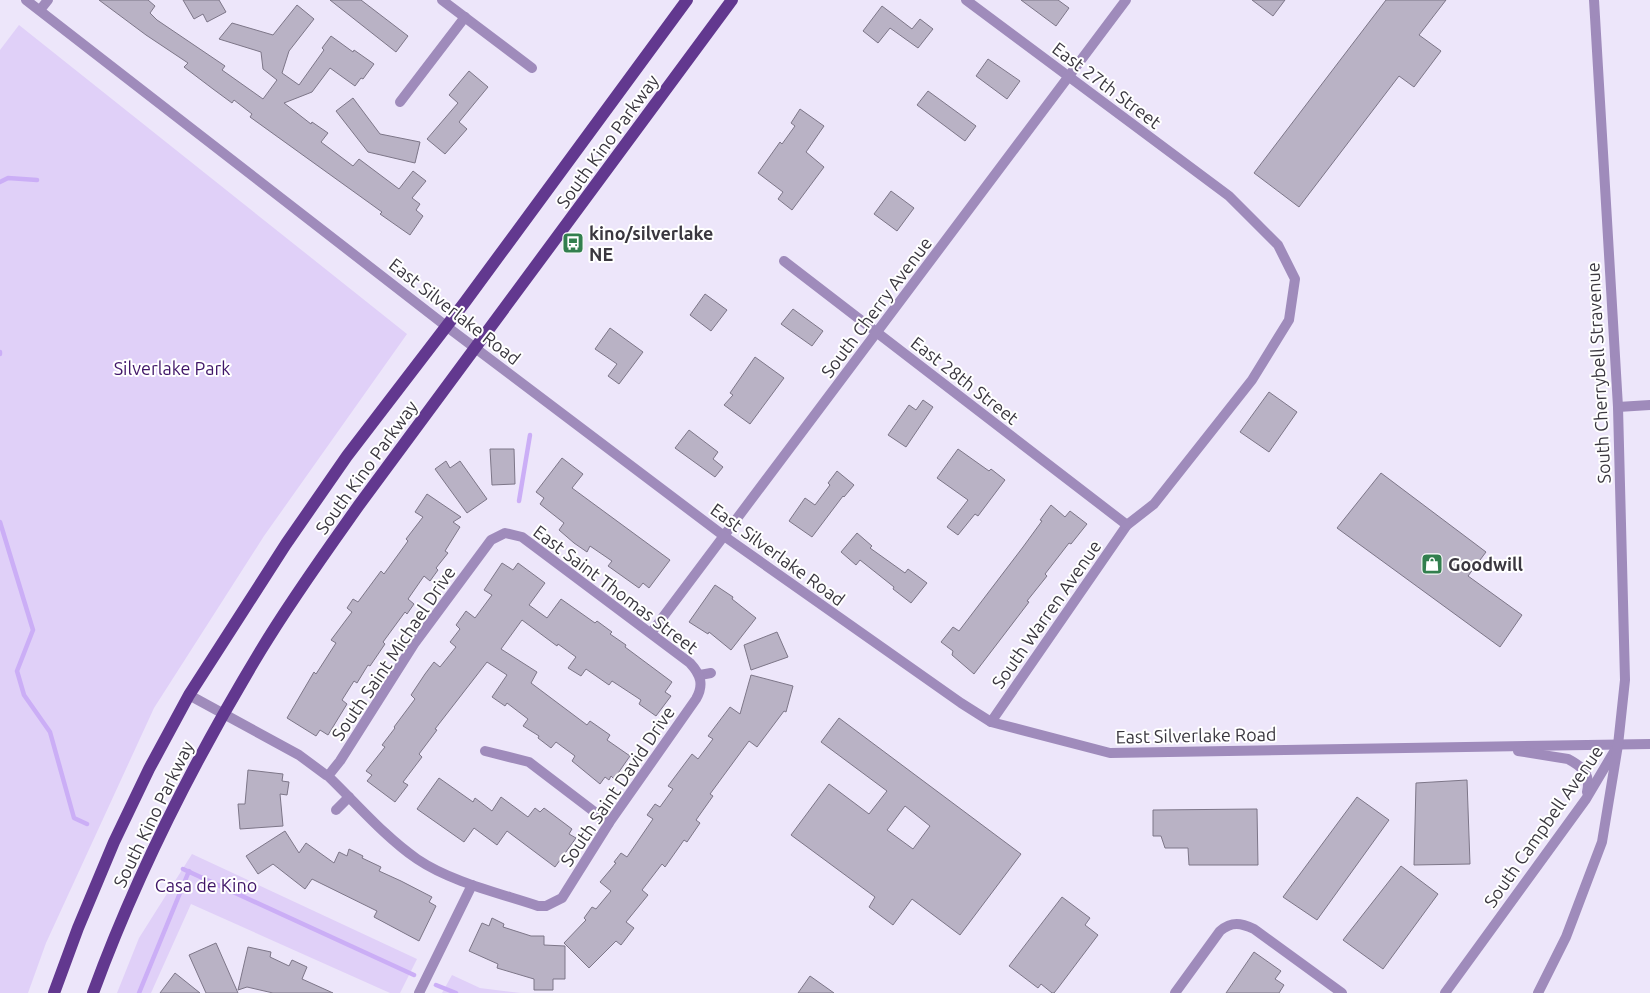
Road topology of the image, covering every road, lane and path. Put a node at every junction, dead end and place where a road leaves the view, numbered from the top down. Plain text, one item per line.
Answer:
1 (26, 0) edge
2 (48, 0) edge
3 (442, 0) edge
4 (687, 0) edge
5 (732, 0) edge
6 (966, 0) edge
7 (1126, 0) edge
8 (1594, 0) edge
9 (40, 10) junction
10 (465, 17) junction
11 (532, 68) dead end
12 (1069, 77) junction
13 (400, 102) dead end
14 (784, 260) dead end
15 (446, 326) junction
16 (877, 333) junction
17 (475, 348) junction
18 (1650, 405) edge
19 (1618, 407) junction
20 (1127, 525) junction
21 (507, 530) joint
22 (724, 536) junction
23 (651, 633) junction
24 (711, 673) dead end
25 (700, 675) junction
26 (190, 695) junction
27 (224, 713) junction
28 (991, 722) junction
29 (1650, 744) edge
30 (1618, 745) junction
31 (1498, 747) junction
32 (485, 751) dead end
33 (328, 776) junction
34 (349, 797) junction
35 (1586, 798) junction
36 (336, 810) dead end
37 (609, 823) junction
38 (472, 885) junction
39 (54, 993) edge
40 (93, 993) edge
41 (419, 993) edge
42 (1174, 993) edge
43 (1342, 993) edge
44 (1445, 993) edge
45 (1538, 993) edge

1 - 9 street, East Silverlake Road
2 - 9 street
3 - 10 street
4 - 15 main road, South Kino Parkway
5 - 17 main road, South Kino Parkway
6 - 12 street, East 27th Street
7 - 12 street, South Cherry Avenue
8 - 19 street, South Cherrybell Stravenue
9 - 15 street, East Silverlake Road
10 - 11 street
10 - 13 street
12 - 16 street, South Cherry Avenue
12 - 20 street, East 27th Street
14 - 16 street, East 28th Street
15 - 17 street, East Silverlake Road
15 - 26 main road, South Kino Parkway
16 - 20 street, East 28th Street
16 - 22 street, South Cherry Avenue
17 - 22 street, East Silverlake Road
17 - 27 main road, South Kino Parkway
18 - 19 street
19 - 30 street, South Cherrybell Stravenue
20 - 28 street, South Warren Avenue
21 - 23 street, East Saint Thomas Street
21 - 33 street, South Saint Michael Drive
22 - 23 street, South Cherry Avenue
22 - 28 street, East Silverlake Road
23 - 25 street, East Saint Thomas Street
24 - 25 street
25 - 37 street, South Saint David Drive
26 - 27 street
26 - 39 main road, South Kino Parkway
27 - 33 street
27 - 40 main road, South Kino Parkway
28 - 31 street, East Silverlake Road
29 - 30 street, East Silverlake Road
30 - 31 street, East Silverlake Road
30 - 35 street, South Campbell Avenue
30 - 45 street, South Campbell Avenue
31 - 35 street
32 - 37 street
33 - 34 street
34 - 36 street
34 - 38 street
35 - 44 street, South Campbell Avenue
37 - 38 street, South Saint David Drive
38 - 41 street
42 - 43 street

